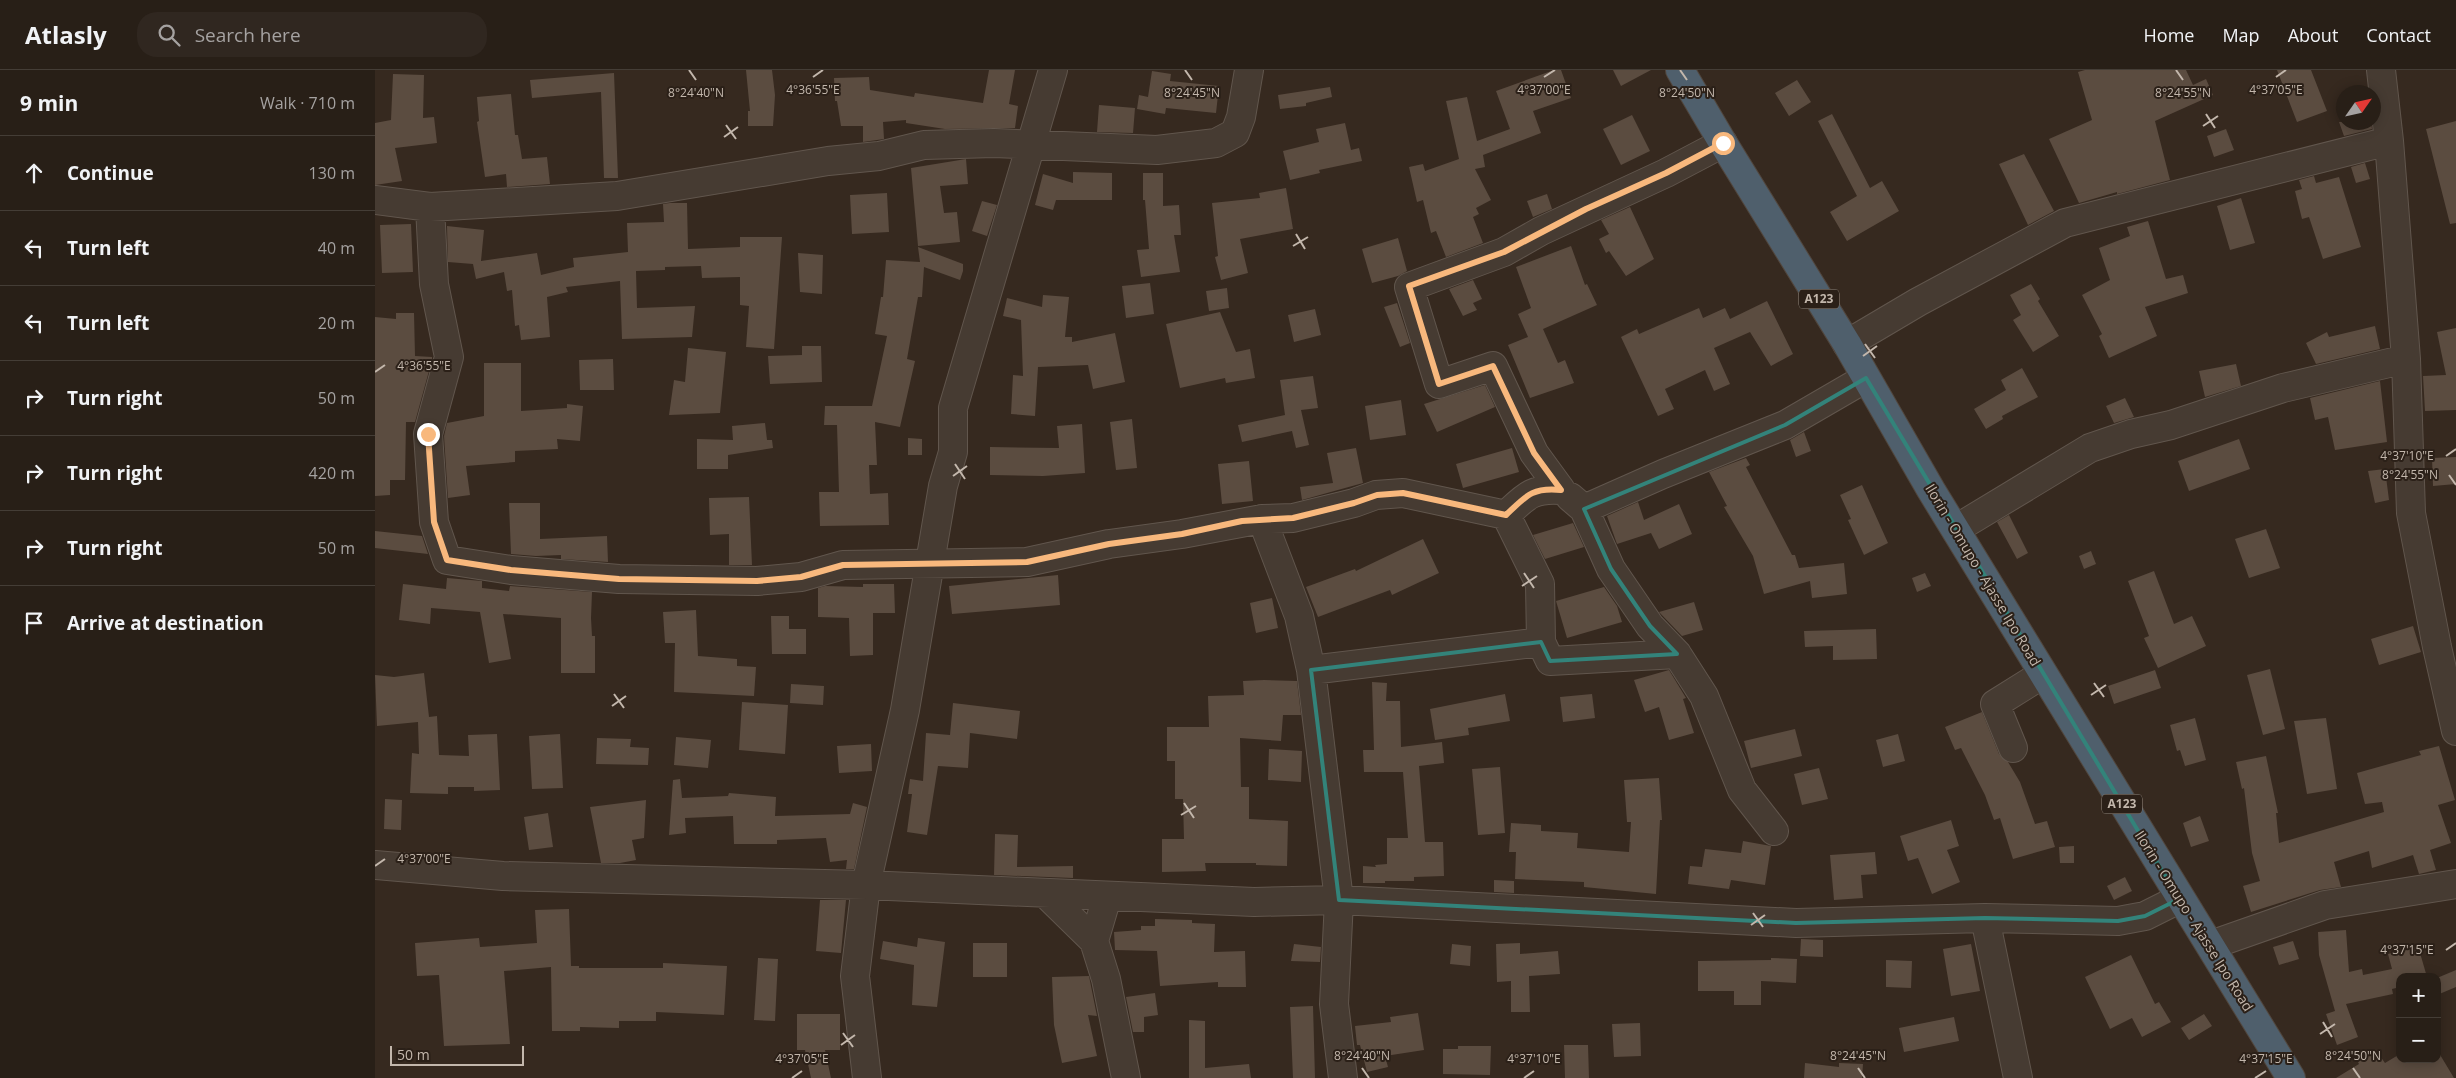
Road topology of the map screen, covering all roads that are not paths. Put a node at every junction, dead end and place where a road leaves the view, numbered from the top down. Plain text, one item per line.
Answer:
1 (1053, 70) edge
2 (1249, 70) edge
3 (2381, 70) edge
4 (1686, 72) edge
5 (2389, 141) junction
6 (1723, 143) junction
7 (1032, 144) junction
8 (375, 200) edge
9 (430, 207) junction
10 (1847, 344) junction
11 (2406, 358) junction
12 (1866, 378) junction
13 (1561, 490) junction
14 (1584, 510) junction
15 (1506, 515) junction
16 (1262, 519) junction
17 (1955, 529) junction
18 (930, 564) junction
19 (1541, 642) junction
20 (1677, 654) junction
21 (1311, 670) junction
22 (2043, 674) junction
23 (2456, 731) edge
24 (2013, 748) dead end
25 (1774, 831) dead end
26 (375, 865) edge
27 (2456, 884) edge
28 (866, 886) junction
29 (1046, 894) junction
30 (1107, 897) junction
31 (2179, 899) junction
32 (1339, 900) junction
33 (1985, 918) junction
34 (1094, 941) junction
35 (2211, 945) junction
36 (867, 1078) edge
37 (1126, 1078) edge
38 (1343, 1078) edge
39 (2018, 1078) edge
40 (2291, 1078) edge

1 - 7 street
2 - 7 street
3 - 5 street
4 - 6 highway, Ilorin - Omupo - Ajasse Ipo Road / A123
5 - 10 street
5 - 11 street
6 - 10 highway, Ilorin - Omupo - Ajasse Ipo Road / A123
6 - 13 street
7 - 9 street
7 - 18 street
8 - 9 street
9 - 18 street
10 - 12 highway, Ilorin - Omupo - Ajasse Ipo Road / A123
11 - 17 street
11 - 23 street
12 - 14 street
12 - 17 highway, Ilorin - Omupo - Ajasse Ipo Road / A123
13 - 14 street
13 - 15 street
14 - 20 street
15 - 16 street
15 - 19 street
16 - 18 street
16 - 21 street
17 - 22 highway, Ilorin - Omupo - Ajasse Ipo Road / A123
18 - 28 street
19 - 20 street
19 - 21 street
20 - 25 street
21 - 32 street
22 - 24 street
22 - 31 highway, Ilorin - Omupo - Ajasse Ipo Road / A123
26 - 28 street
27 - 35 street
28 - 29 street
28 - 36 street
29 - 30 street
29 - 34 street
30 - 32 street
30 - 34 street
31 - 33 street
31 - 35 highway, Ilorin - Omupo - Ajasse Ipo Road / A123
32 - 33 street
32 - 38 street
33 - 39 street
34 - 37 street
35 - 40 highway, Ilorin - Omupo - Ajasse Ipo Road / A123

